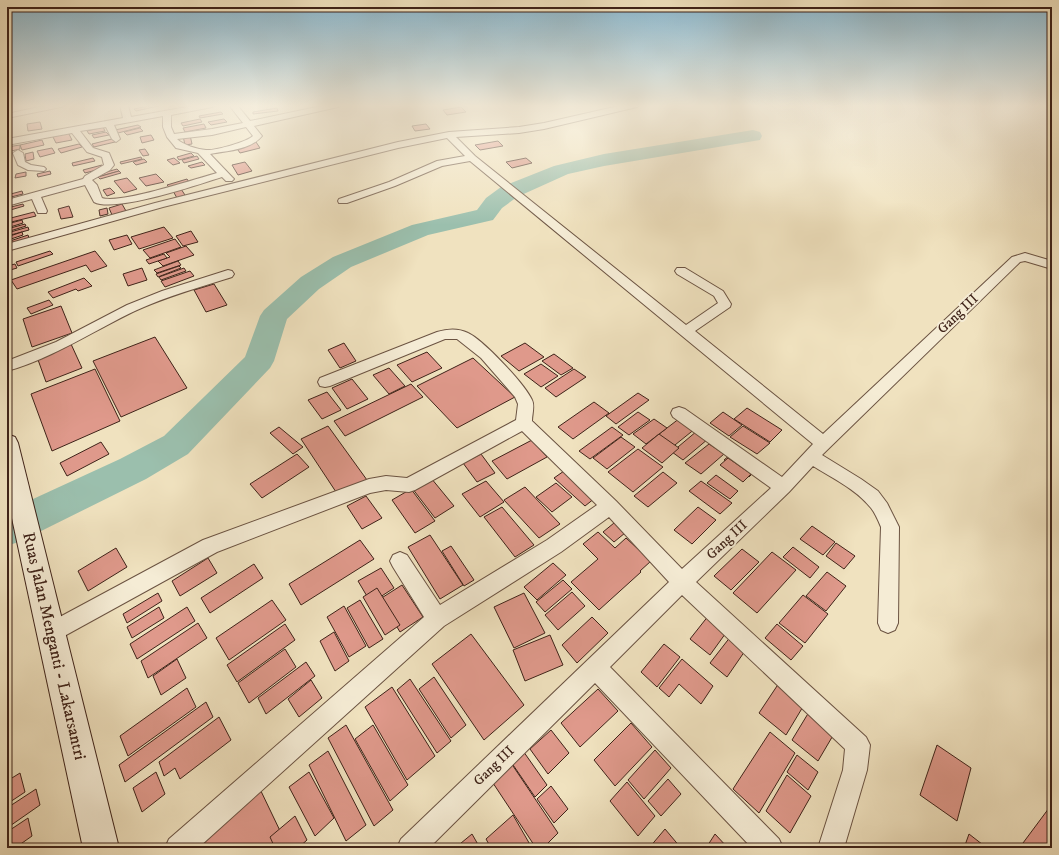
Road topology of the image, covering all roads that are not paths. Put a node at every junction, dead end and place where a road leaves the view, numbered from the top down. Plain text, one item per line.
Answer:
1 (86, 145) edge
2 (178, 145) edge
3 (236, 145) edge
4 (399, 145) edge
5 (459, 145) edge
6 (204, 152) junction
7 (18, 153) dead end
8 (472, 158) junction
9 (41, 169) dead end
10 (223, 174) junction
11 (87, 181) junction
12 (236, 186) junction
13 (35, 196) junction
14 (137, 197) junction
15 (343, 201) dead end
16 (7, 203) edge
17 (42, 210) dead end
18 (141, 210) junction
19 (7, 248) edge
20 (1052, 265) edge
21 (681, 271) dead end
22 (228, 274) dead end
23 (685, 332) junction
24 (7, 366) edge
25 (325, 382) dead end
26 (679, 413) dead end
27 (524, 424) junction
28 (7, 444) edge
29 (817, 450) junction
30 (783, 487) junction
31 (610, 506) junction
32 (400, 561) dead end
33 (682, 582) junction
34 (437, 619) junction
35 (888, 623) dead end
36 (50, 633) junction
37 (596, 668) junction
38 (100, 848) edge
39 (178, 848) edge
40 (410, 848) edge
41 (770, 848) edge
42 (831, 848) edge

1 - 11 street
2 - 6 street
3 - 6 street
4 - 12 street
5 - 8 street
6 - 10 street
7 - 9 street
8 - 15 street
8 - 23 street
10 - 12 street
10 - 14 street
11 - 13 street
11 - 14 street
12 - 18 street
13 - 16 street
13 - 17 street
14 - 18 street
18 - 19 street
20 - 29 street, Gang III
21 - 23 street
22 - 24 street
23 - 29 street
25 - 27 street
26 - 30 street
27 - 31 street
27 - 36 street
28 - 36 main road, Ruas Jalan Menganti - Lakarsantri
29 - 30 street, Gang III
29 - 35 street
30 - 33 street, Gang III
31 - 33 street
31 - 34 street
32 - 34 street
33 - 37 street, Gang III
33 - 42 street
34 - 39 street
36 - 38 main road, Ruas Jalan Menganti - Lakarsantri
37 - 40 street, Gang III
37 - 41 street

